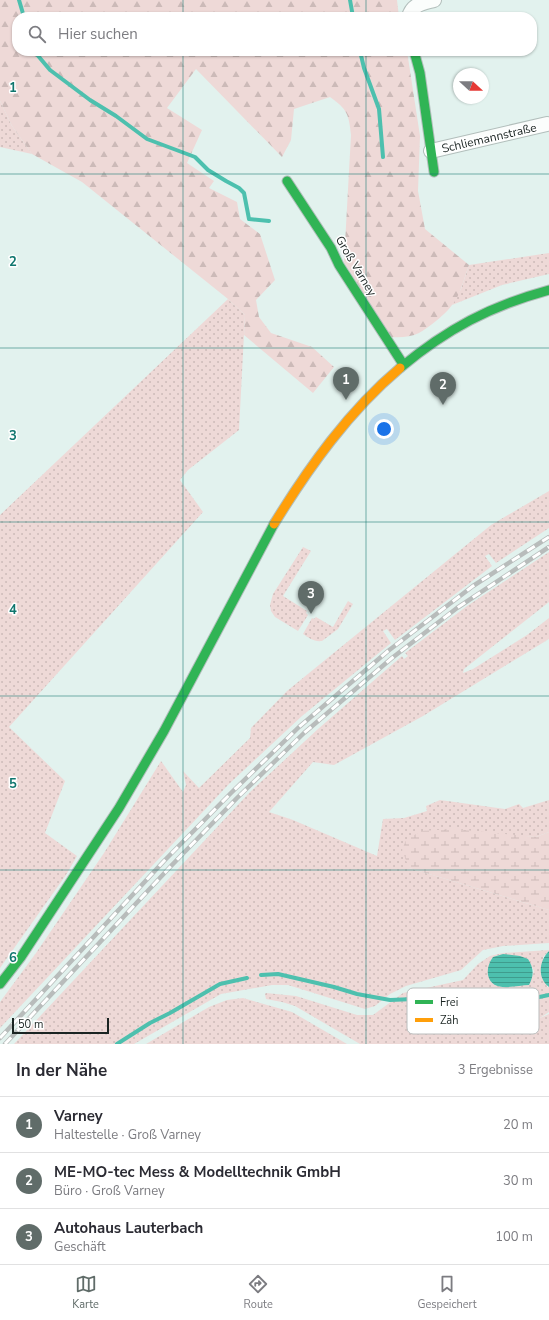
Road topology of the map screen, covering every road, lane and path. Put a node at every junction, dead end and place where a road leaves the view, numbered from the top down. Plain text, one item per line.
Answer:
1 (434, 0) edge
2 (411, 12) edge
3 (415, 56) edge
4 (547, 124) dead end
5 (431, 152) junction
6 (434, 172) dead end
7 (287, 181) dead end
8 (549, 290) edge
9 (403, 364) junction
10 (0, 984) edge

1 - 2 street
3 - 5 main road, Schliemannstraße
4 - 5 street, Schliemannstraße
5 - 6 main road, Schliemannstraße
7 - 9 main road, Groß Varney
8 - 9 main road
9 - 10 main road

